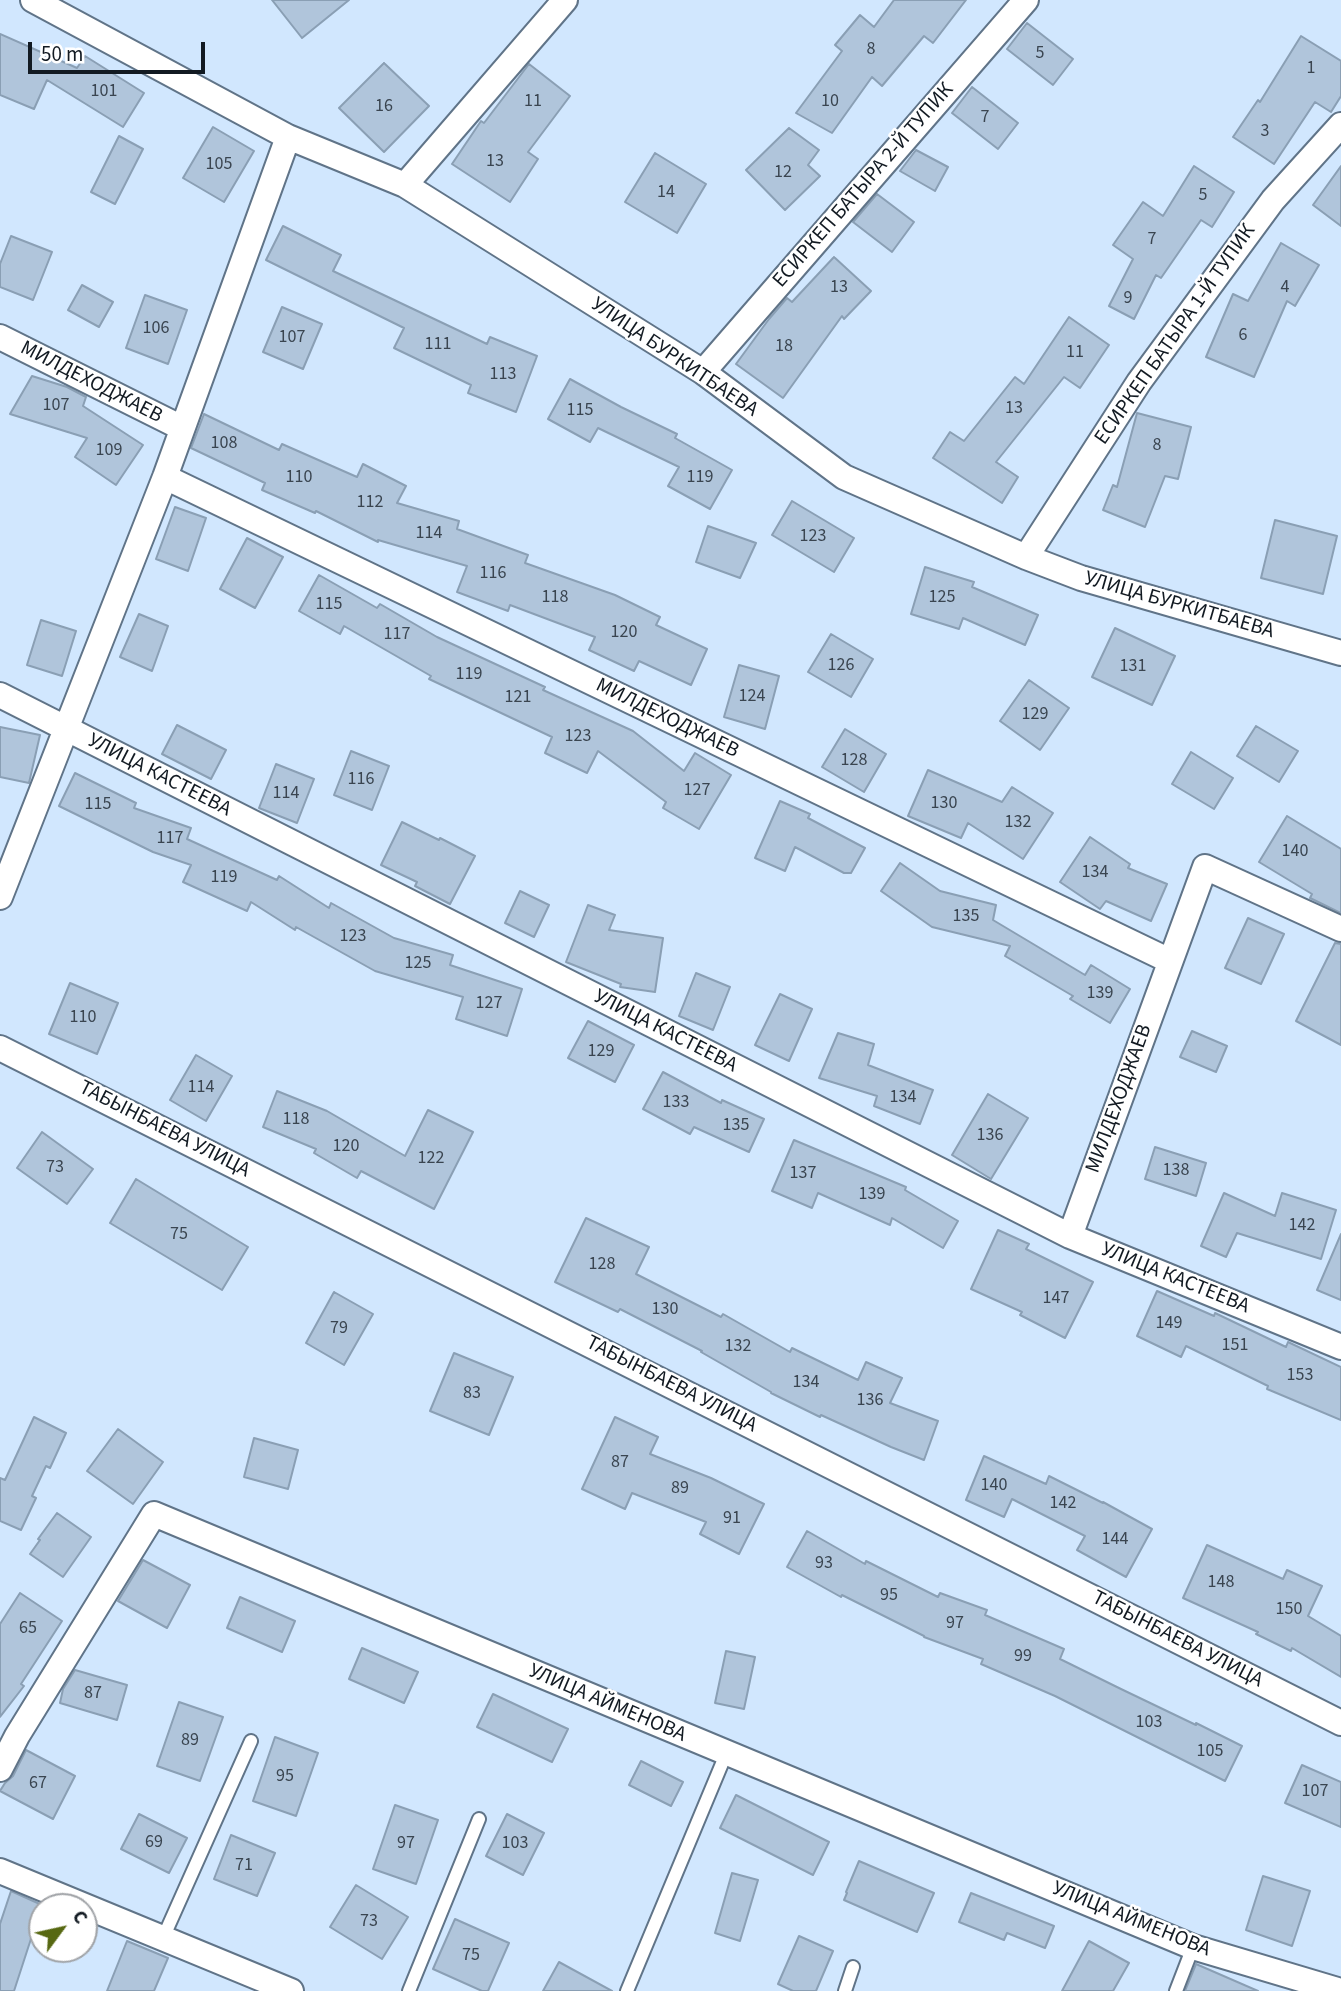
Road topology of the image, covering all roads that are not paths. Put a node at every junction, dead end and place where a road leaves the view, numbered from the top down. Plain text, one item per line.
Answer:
1 (33, 0) edge
2 (565, 0) edge
3 (1026, 0) edge
4 (1341, 125) edge
5 (288, 137) junction
6 (405, 185) junction
7 (0, 337) edge
8 (703, 372) junction
9 (182, 428) junction
10 (165, 477) junction
11 (1026, 557) junction
12 (1341, 653) edge
13 (0, 695) edge
14 (66, 729) junction
15 (0, 897) edge
16 (1341, 929) edge
17 (1170, 961) junction
18 (0, 1048) edge
19 (1070, 1236) junction
20 (1341, 1347) edge
21 (1341, 1723) edge
22 (251, 1741) dead end
23 (726, 1754) junction
24 (0, 1769) edge
25 (479, 1819) dead end
26 (0, 1871) edge
27 (163, 1938) junction
28 (1193, 1947) junction
29 (853, 1967) dead end
30 (291, 1991) edge
31 (409, 1991) edge
32 (627, 1991) edge
33 (845, 1991) edge
34 (1176, 1991) edge
35 (1341, 1991) edge

1 - 5 street, УЛИЦА БУРКИТБАЕВА
2 - 6 street
3 - 8 street, ЕСИРКЕП БАТЫРА 2-Й ТУПИК
4 - 11 street, ЕСИРКЕП БАТЫРА 1-Й ТУПИК
5 - 6 street, УЛИЦА БУРКИТБАЕВА
5 - 9 street
6 - 8 street, УЛИЦА БУРКИТБАЕВА
7 - 9 street, МИЛДЕХОДЖАЕВ
8 - 11 street, УЛИЦА БУРКИТБАЕВА
9 - 10 street
10 - 14 street
10 - 17 street, МИЛДЕХОДЖАЕВ
11 - 12 street, УЛИЦА БУРКИТБАЕВА
13 - 14 street, УЛИЦА КАСТЕЕВА
14 - 15 street
14 - 19 street, УЛИЦА КАСТЕЕВА
16 - 17 street, МИЛДЕХОДЖАЕВ
17 - 19 street, МИЛДЕХОДЖАЕВ
18 - 21 street, ТАБЫНБАЕВА УЛИЦА
19 - 20 street, УЛИЦА КАСТЕЕВА
22 - 27 lane
23 - 24 street, УЛИЦА АЙМЕНОВА
23 - 28 street, УЛИЦА АЙМЕНОВА
23 - 32 lane
25 - 31 lane
26 - 27 street
27 - 30 street
28 - 34 lane
28 - 35 street, УЛИЦА АЙМЕНОВА
29 - 33 lane

